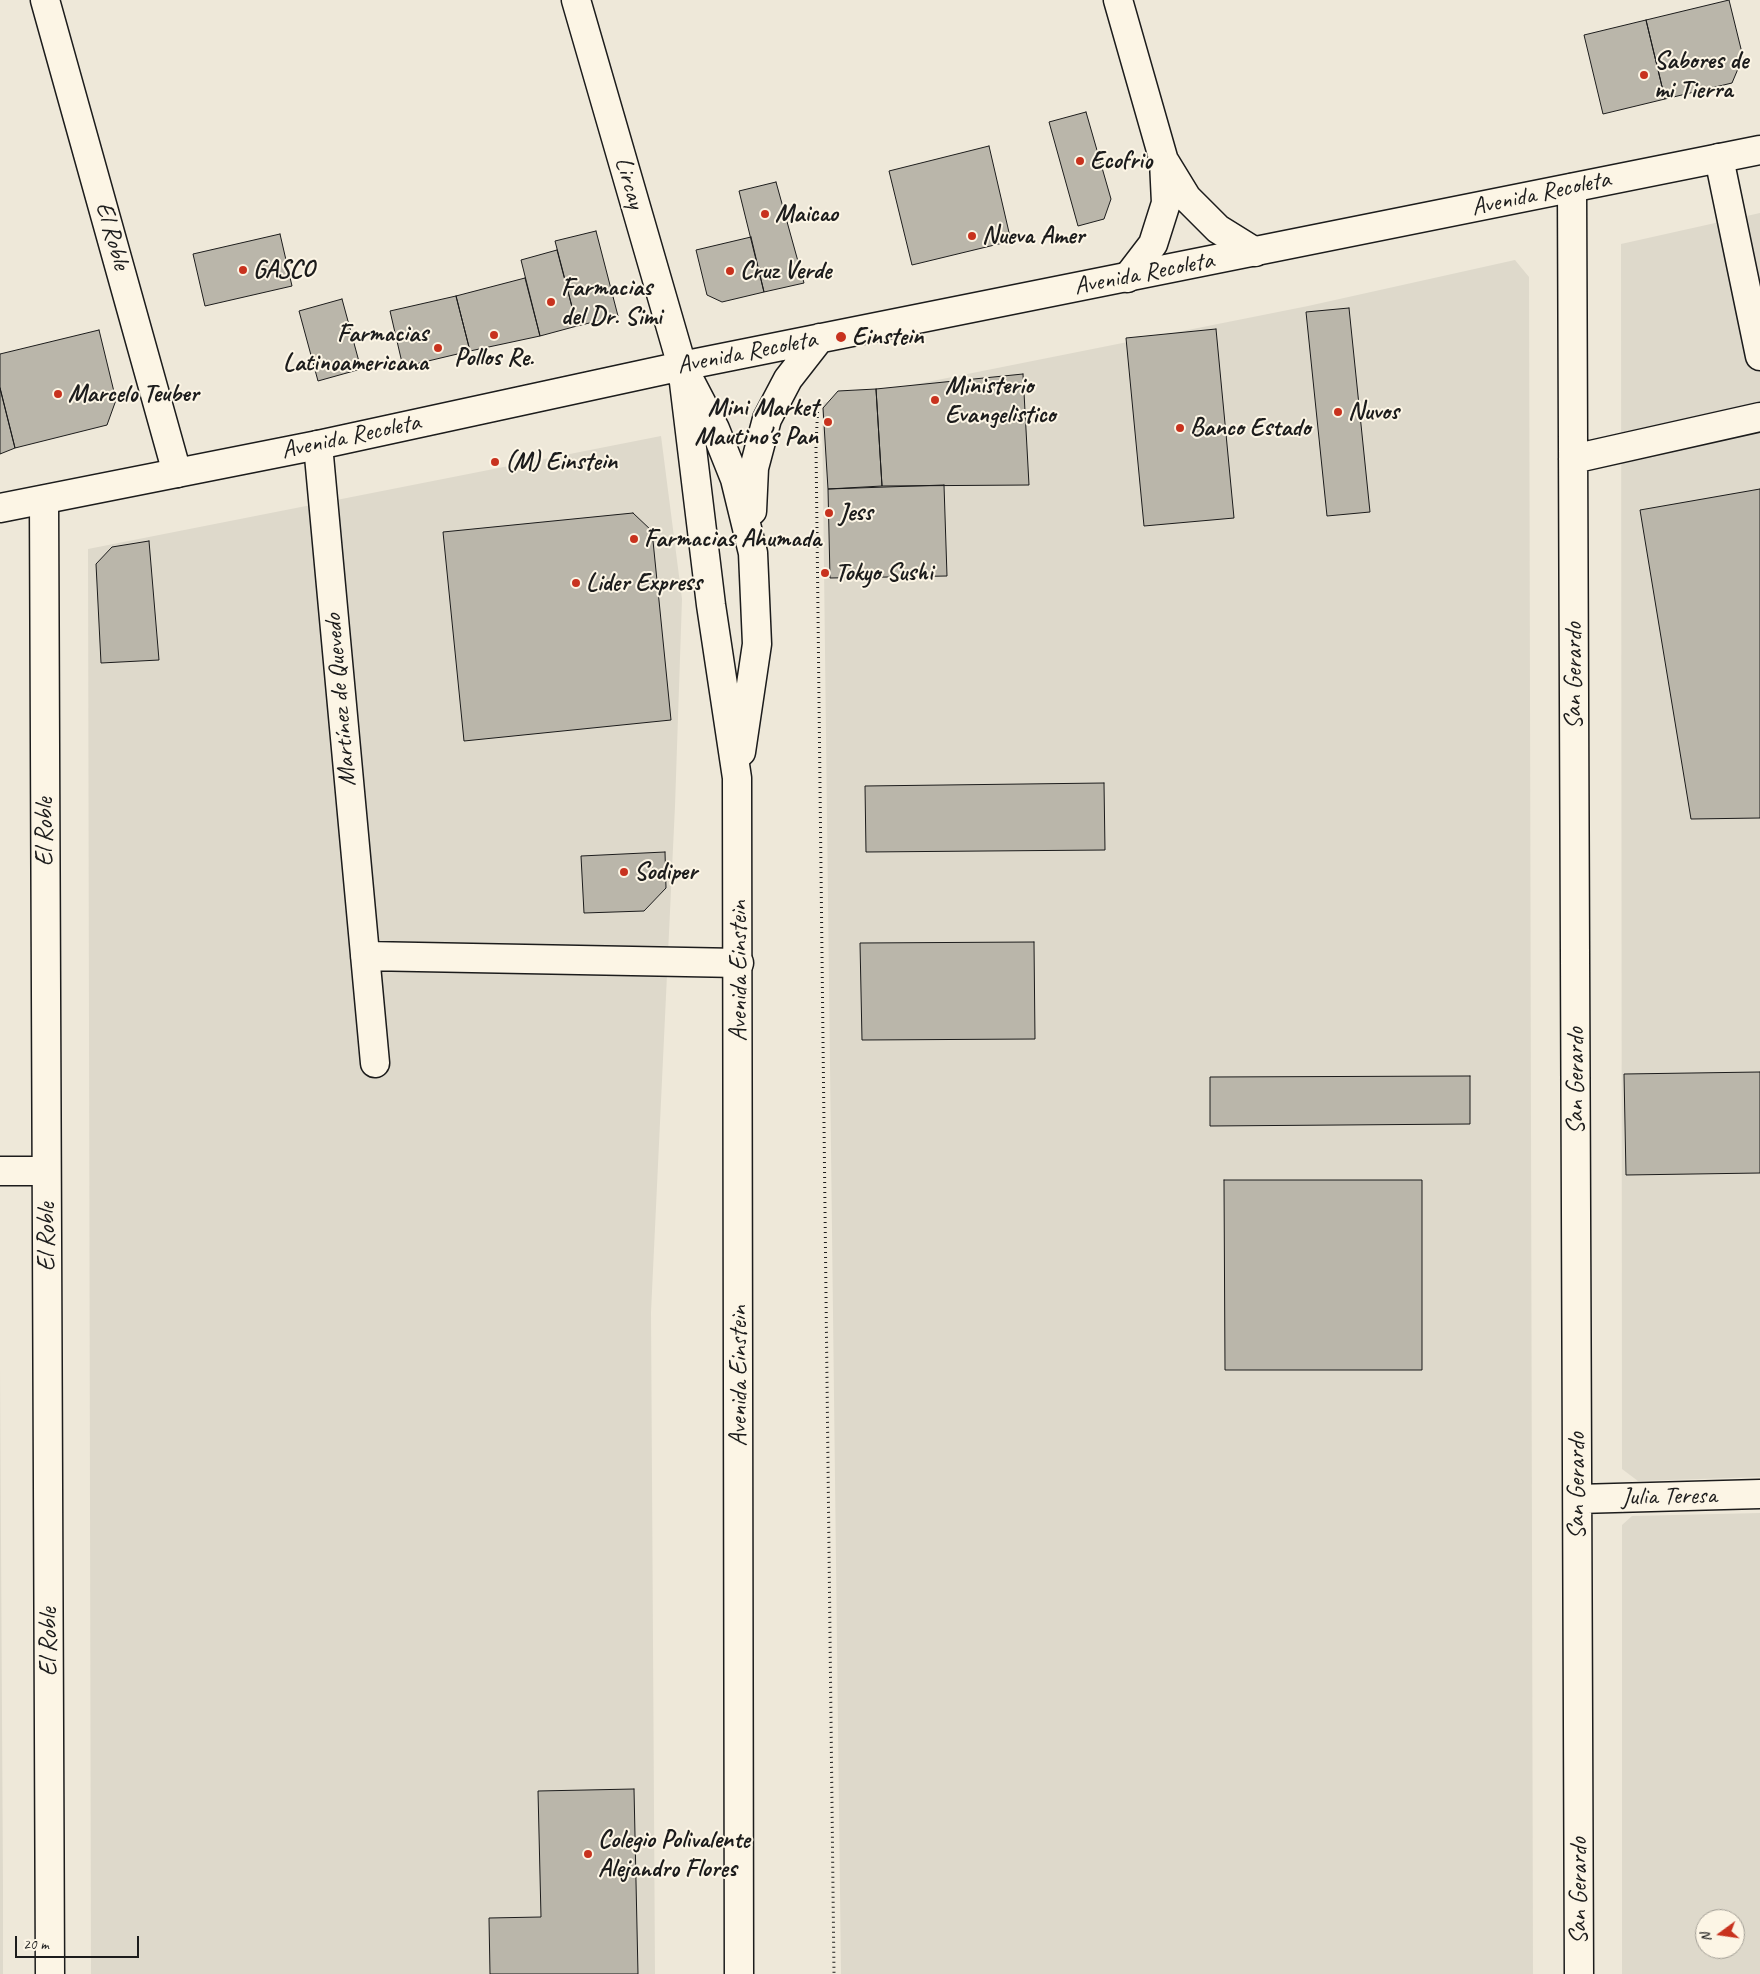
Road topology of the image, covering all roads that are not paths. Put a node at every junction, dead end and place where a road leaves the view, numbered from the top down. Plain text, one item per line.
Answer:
1 (45, 0) edge
2 (576, 0) edge
3 (1118, 0) edge
4 (1760, 150) edge
5 (1719, 158) junction
6 (1164, 161) junction
7 (1572, 188) junction
8 (1255, 252) junction
9 (1127, 278) junction
10 (820, 338) junction
11 (1760, 356) edge
12 (682, 366) junction
13 (1760, 417) edge
14 (318, 445) junction
15 (1573, 459) junction
16 (177, 473) junction
17 (44, 500) junction
18 (0, 508) edge
19 (753, 552) junction
20 (738, 778) junction
21 (365, 956) junction
22 (739, 963) junction
23 (374, 1063) dead end
24 (0, 1171) edge
25 (46, 1171) junction
26 (1760, 1494) edge
27 (1578, 1499) junction
28 (50, 1974) edge
29 (739, 1974) edge
30 (1579, 1974) edge

1 - 16 street, El Roble
2 - 12 street, Lircay
3 - 6 street
4 - 5 street, Avenida Recoleta
5 - 7 street, Avenida Recoleta
5 - 11 street
6 - 8 street
6 - 9 street
7 - 8 street, Avenida Recoleta
7 - 15 street, San Gerardo
8 - 9 street, Avenida Recoleta
9 - 10 street, Avenida Recoleta
10 - 12 street, Avenida Recoleta
10 - 19 street
12 - 14 street, Avenida Recoleta
12 - 19 street, Avenida Einstein
12 - 20 street, Avenida Einstein
13 - 15 street
14 - 16 street, Avenida Recoleta
14 - 21 street, Martínez de Quevedo
15 - 27 street, San Gerardo
16 - 17 street, Avenida Recoleta
17 - 18 street, Avenida Recoleta
17 - 25 street, El Roble
19 - 20 street, Avenida Einstein
20 - 22 street, Avenida Einstein
21 - 22 street
21 - 23 street, Martínez de Quevedo
22 - 29 street, Avenida Einstein
24 - 25 street
25 - 28 street, El Roble
26 - 27 street, Julia Teresa
27 - 30 street, San Gerardo

